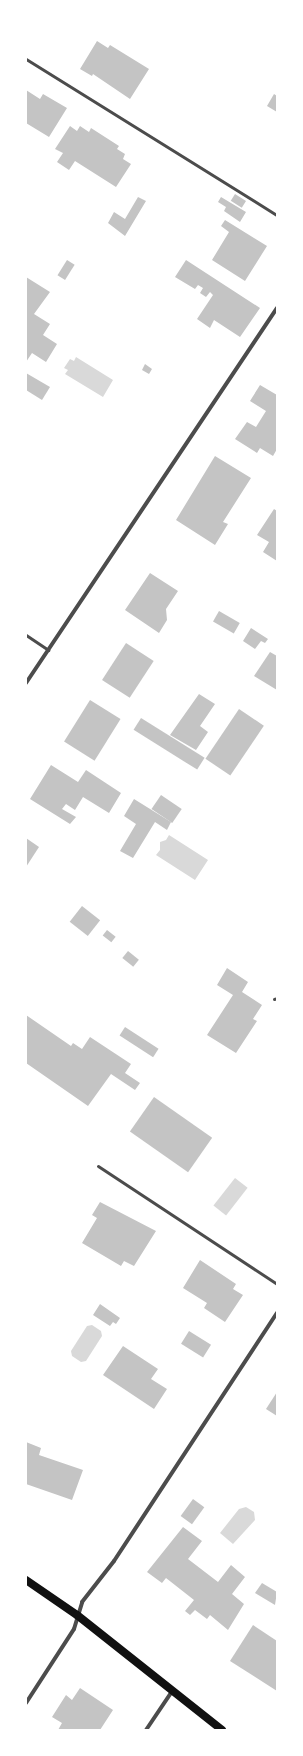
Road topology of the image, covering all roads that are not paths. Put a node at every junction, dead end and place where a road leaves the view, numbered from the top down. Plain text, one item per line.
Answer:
1 (26, 59) edge
2 (277, 215) edge
3 (277, 308) edge
4 (26, 636) edge
5 (48, 650) junction
6 (26, 683) edge
7 (98, 1166) dead end
8 (277, 1284) edge
9 (277, 1313) edge
10 (26, 1580) edge
11 (77, 1615) junction
12 (173, 1690) junction
13 (26, 1703) edge
14 (146, 1730) edge
15 (222, 1730) edge

1 - 2 lane
3 - 5 street
4 - 5 lane
5 - 6 street
7 - 8 lane
9 - 11 street
10 - 11 main road
11 - 12 main road
11 - 13 street
12 - 14 street
12 - 15 main road

